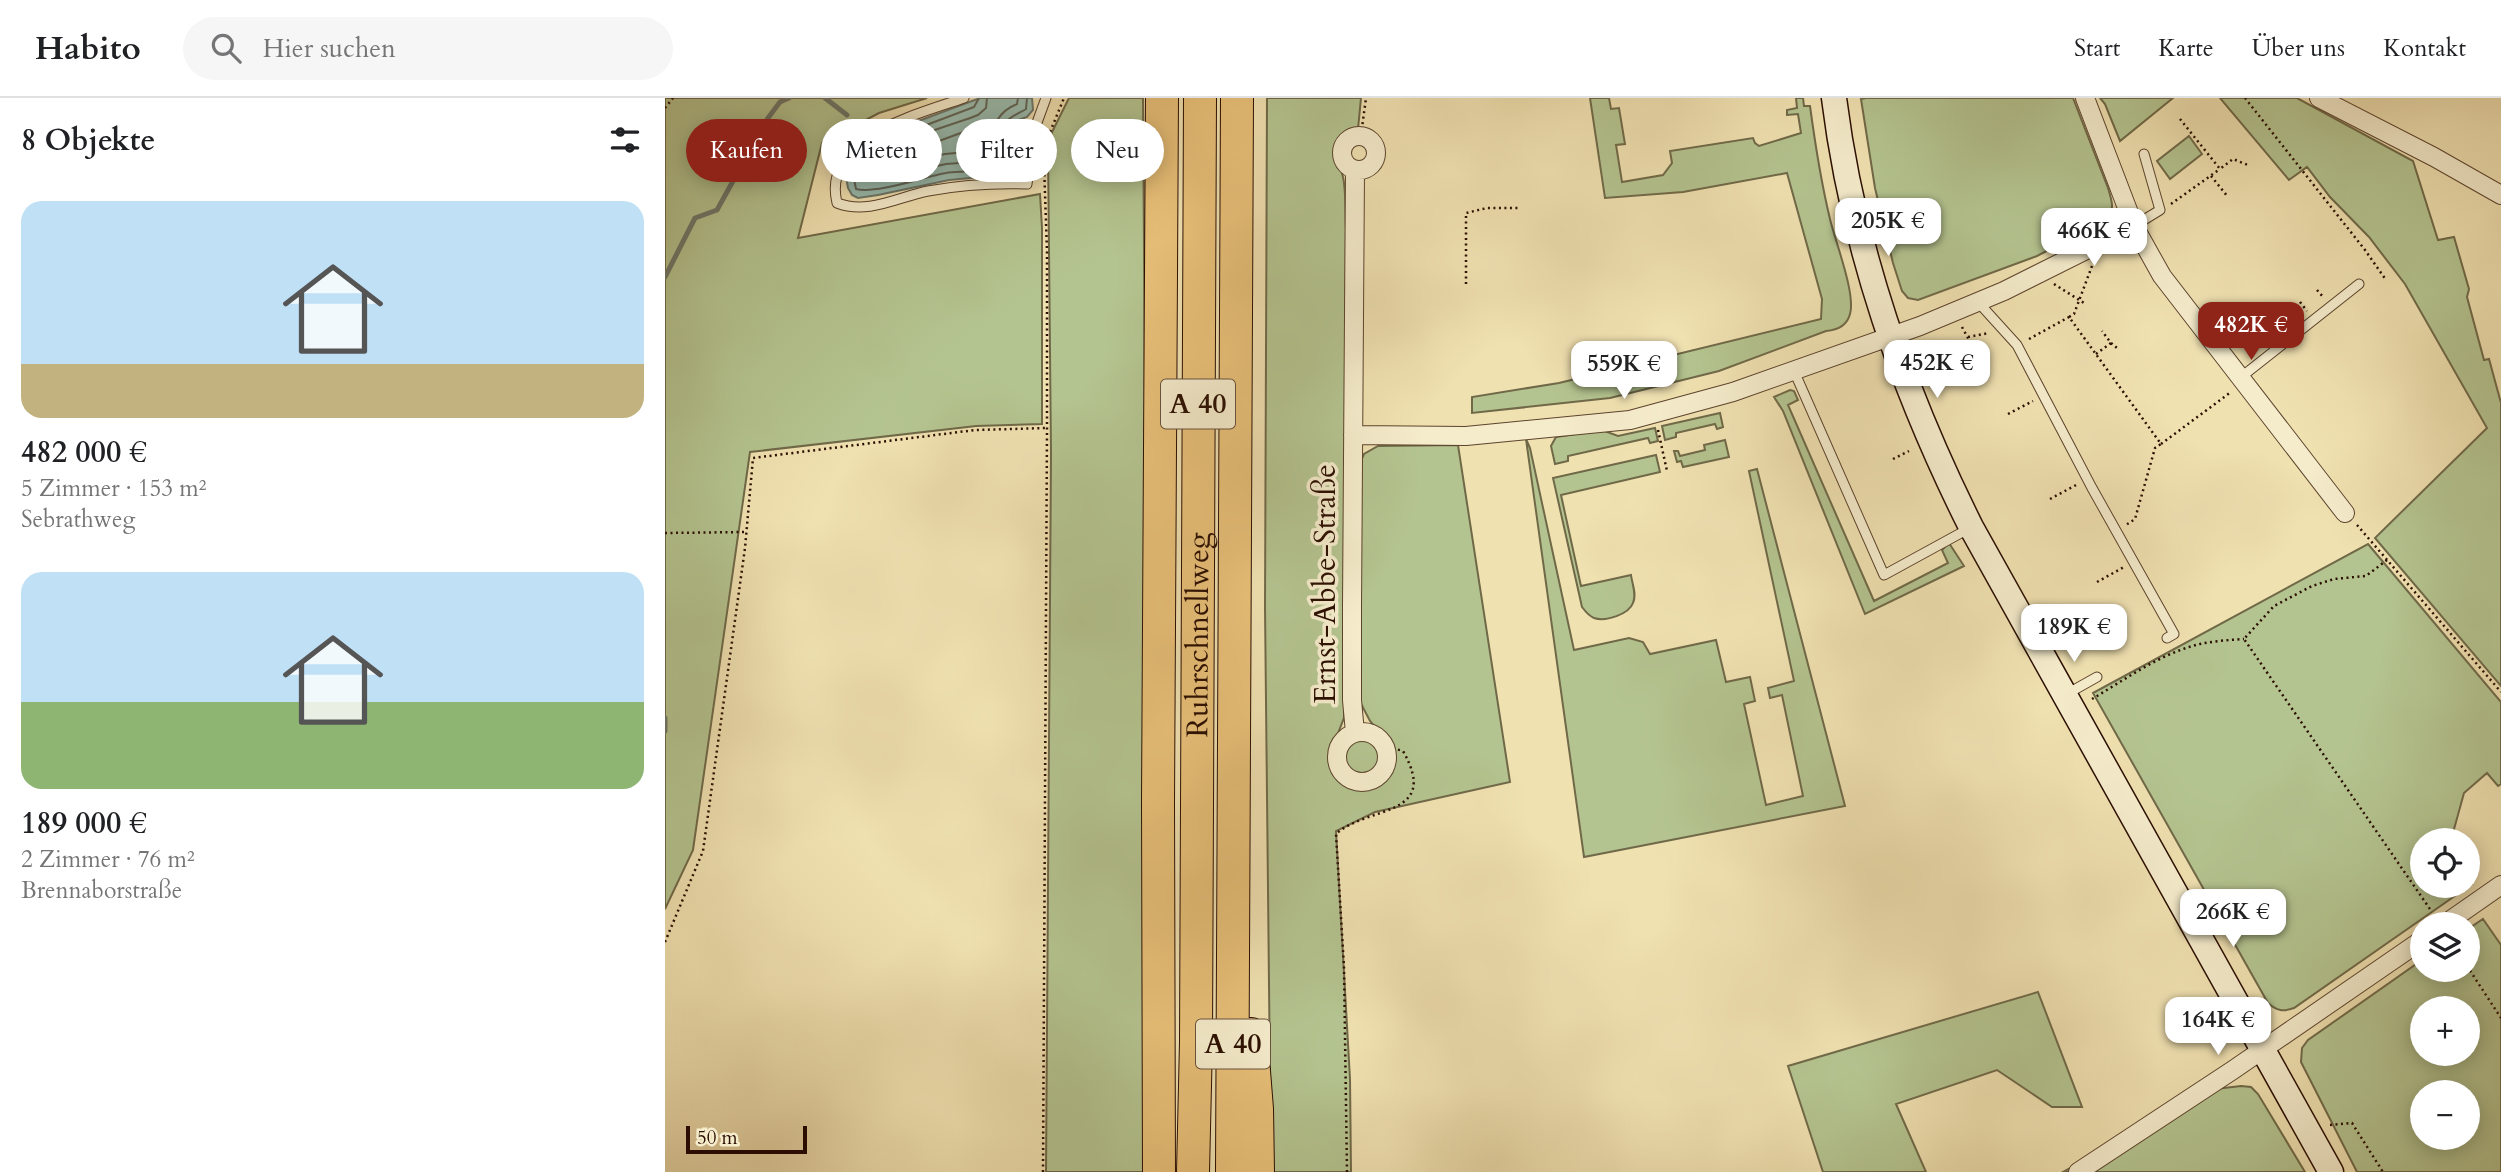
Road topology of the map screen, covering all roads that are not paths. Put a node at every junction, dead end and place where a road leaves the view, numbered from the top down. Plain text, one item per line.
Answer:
1 (964, 98) edge
2 (1046, 98) edge
3 (1162, 98) edge
4 (1200, 98) edge
5 (1237, 98) edge
6 (1835, 98) edge
7 (2085, 98) edge
8 (2319, 98) edge
9 (2144, 154) dead end
10 (1355, 170) junction
11 (2501, 195) edge
12 (2134, 226) junction
13 (2359, 284) dead end
14 (1978, 302) junction
15 (1889, 337) junction
16 (1794, 371) junction
17 (2245, 382) junction
18 (1353, 435) junction
19 (2345, 513) road end
20 (1971, 527) junction
21 (2171, 636) dead end
22 (2097, 677) dead end
23 (2065, 695) junction
24 (1355, 733) junction
25 (2501, 885) edge
26 (2462, 912) edge
27 (1234, 915) junction
28 (2410, 948) edge
29 (2263, 1049) junction
30 (1159, 1172) edge
31 (1193, 1172) edge
32 (1232, 1172) edge
33 (1258, 1172) edge
34 (2078, 1172) edge
35 (2331, 1172) edge

1 - 2 lane
3 - 30 highway
4 - 31 highway, Ruhrschnellweg / A 40
5 - 27 highway, Ruhrschnellweg / A 40
6 - 15 main road
7 - 12 street
8 - 11 street
9 - 12 lane
10 - 10 street, Ernst-Abbe-Straße
10 - 18 street, Ernst-Abbe-Straße
12 - 14 street, Ernst-Abbe-Straße
12 - 17 street
13 - 17 lane
14 - 15 street, Ernst-Abbe-Straße
14 - 21 lane
15 - 16 street, Ernst-Abbe-Straße
15 - 20 main road
16 - 18 street, Ernst-Abbe-Straße
16 - 20 lane
17 - 19 street
18 - 24 street, Ernst-Abbe-Straße
20 - 23 main road
22 - 23 lane
23 - 29 main road
24 - 24 street, Ernst-Abbe-Straße
25 - 26 street
27 - 32 highway, Ruhrschnellweg / A 40
27 - 33 highway
28 - 29 street
29 - 34 street
29 - 35 main road

